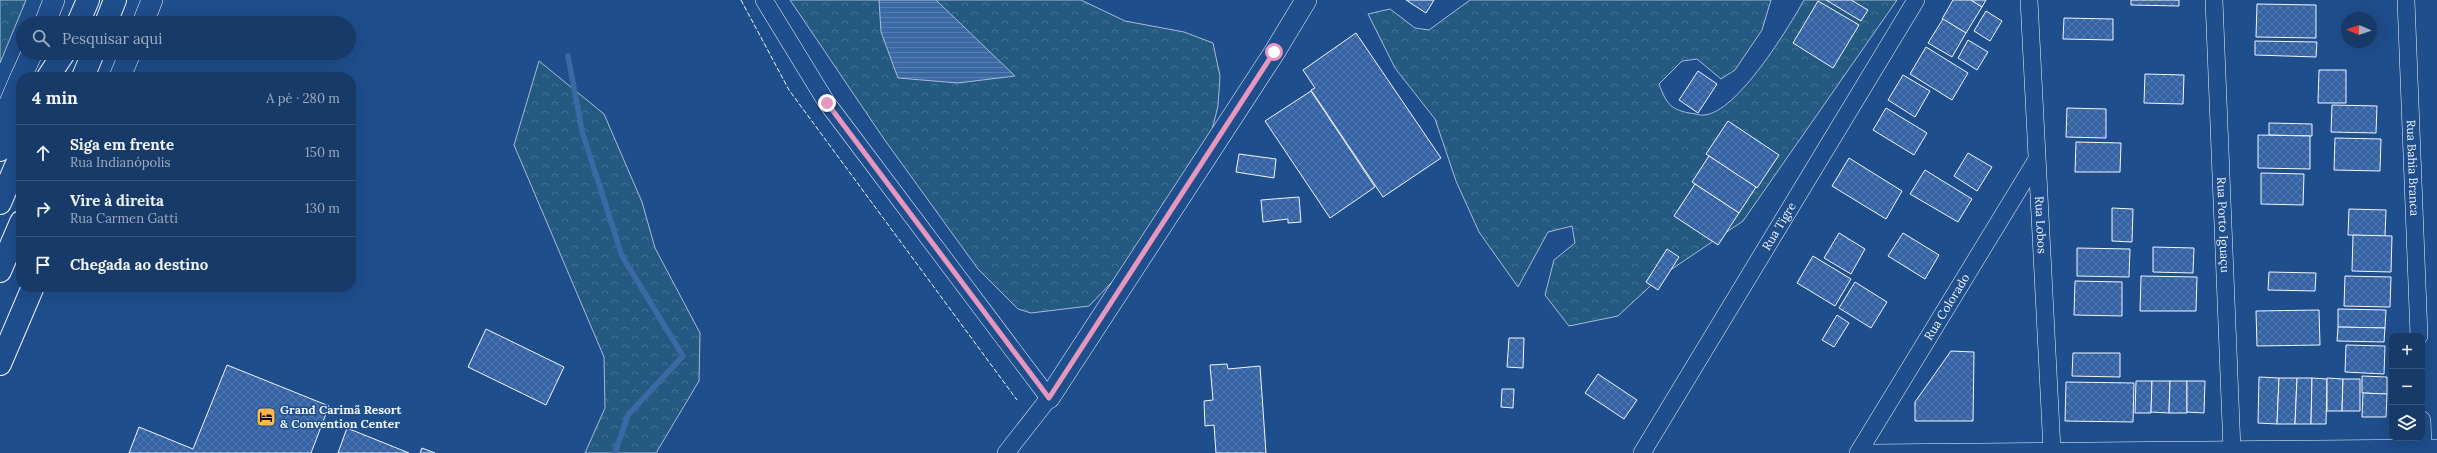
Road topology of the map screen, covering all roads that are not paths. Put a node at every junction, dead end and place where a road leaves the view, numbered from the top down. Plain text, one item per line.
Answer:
1 (54, 0) edge
2 (88, 0) edge
3 (115, 0) edge
4 (152, 0) edge
5 (764, 0) edge
6 (1306, 0) edge
7 (1916, 0) edge
8 (2029, 0) edge
9 (2214, 0) edge
10 (2406, 0) edge
11 (47, 16) edge
12 (81, 16) edge
13 (109, 16) edge
14 (146, 16) edge
15 (29, 60) edge
16 (60, 60) edge
17 (62, 60) edge
18 (90, 60) edge
19 (127, 60) edge
20 (23, 72) edge
21 (52, 72) edge
22 (57, 72) edge
23 (85, 72) edge
24 (122, 72) edge
25 (16, 89) edge
26 (0, 126) edge
27 (16, 126) edge
28 (0, 150) edge
29 (2036, 161) junction
30 (16, 166) edge
31 (0, 203) edge
32 (16, 234) edge
33 (0, 271) edge
34 (29, 292) edge
35 (30, 292) edge
36 (0, 328) edge
37 (2419, 333) edge
38 (0, 364) edge
39 (1049, 398) junction
40 (2425, 430) edge
41 (2430, 448) edge
42 (2052, 450) junction
43 (2232, 450) junction
44 (1006, 453) edge
45 (1642, 453) edge
46 (1858, 453) edge
47 (1872, 453) edge

1 - 11 street
2 - 12 highway
3 - 13 highway
4 - 14 street
5 - 39 street
6 - 39 street
7 - 45 street, Rua Tigre
8 - 29 street, Rua Lobos
9 - 43 street, Rua Porto Iguaçu
10 - 37 street, Rua Bahia Branca
15 - 20 street
16 - 21 highway
17 - 22 highway
18 - 23 highway
19 - 24 street
25 - 26 street
27 - 28 highway
29 - 42 street, Rua Lobos
29 - 46 street, Rua Colorado
30 - 31 highway
32 - 33 highway
34 - 36 highway
35 - 38 highway
39 - 44 street
40 - 41 street
41 - 43 street
42 - 43 street
42 - 47 street

